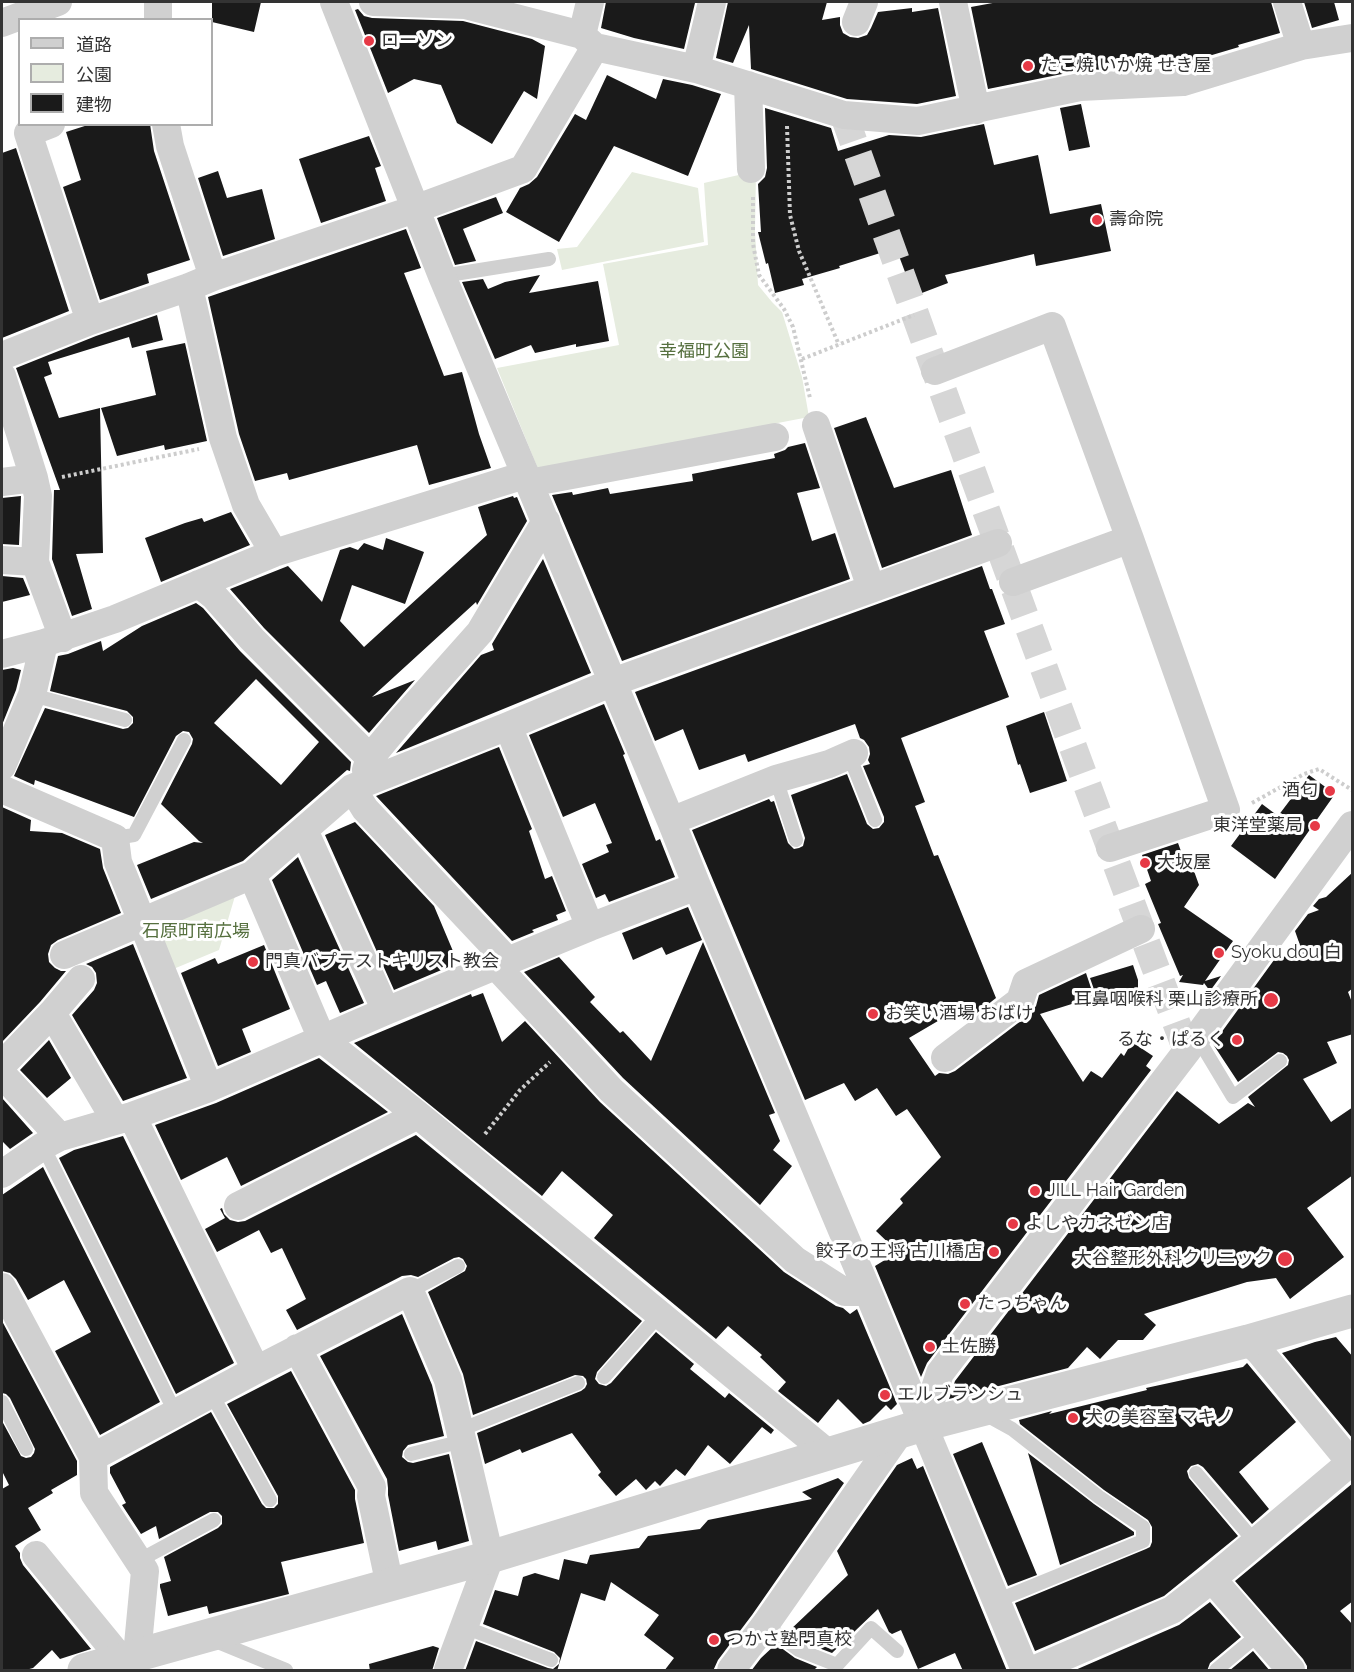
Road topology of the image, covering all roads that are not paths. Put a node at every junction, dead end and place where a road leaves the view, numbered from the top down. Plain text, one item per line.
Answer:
1 (58, 2) edge
2 (158, 2) edge
3 (334, 2) edge
4 (373, 2) edge
5 (590, 2) edge
6 (712, 2) edge
7 (953, 2) edge
8 (1287, 2) edge
9 (465, 3) edge
10 (158, 18) edge
11 (2, 22) edge
12 (1353, 38) edge
13 (588, 41) junction
14 (1300, 46) junction
15 (696, 69) junction
16 (748, 85) junction
17 (976, 110) junction
18 (46, 126) edge
19 (166, 126) edge
20 (751, 169) road end
21 (415, 209) junction
22 (549, 259) dead end
23 (442, 276) junction
24 (201, 282) junction
25 (90, 321) junction
26 (2, 356) edge
27 (934, 371) dead end
28 (2, 375) edge
29 (816, 425) road end
30 (775, 437) dead end
31 (527, 479) junction
32 (35, 481) junction
33 (2, 482) edge
34 (546, 521) junction
35 (1131, 539) junction
36 (998, 543) dead end
37 (274, 553) junction
38 (2, 561) edge
39 (35, 562) junction
40 (1013, 582) dead end
41 (199, 584) junction
42 (871, 588) junction
43 (53, 640) junction
44 (2, 654) edge
45 (613, 682) junction
46 (32, 695) junction
47 (125, 720) dead end
48 (508, 726) junction
49 (184, 741) dead end
50 (852, 754) joint
51 (2, 766) edge
52 (363, 776) junction
53 (776, 779) junction
54 (2, 789) edge
55 (875, 820) dead end
56 (671, 821) junction
57 (1353, 825) edge
58 (304, 830) junction
59 (115, 838) junction
60 (796, 840) dead end
61 (1110, 848) dead end
62 (252, 875) junction
63 (697, 886) junction
64 (142, 921) junction
65 (590, 927) junction
66 (1141, 929) dead end
67 (64, 955) dead end
68 (502, 963) junction
69 (81, 980) dead end
70 (386, 1011) junction
71 (52, 1013) junction
72 (1197, 1037) junction
73 (322, 1039) junction
74 (945, 1058) dead end
75 (1280, 1060) dead end
76 (2, 1065) edge
77 (2, 1074) edge
78 (209, 1088) junction
79 (418, 1116) junction
80 (123, 1118) junction
81 (52, 1141) junction
82 (2, 1174) edge
83 (238, 1206) dead end
84 (459, 1266) dead end
85 (2, 1287) edge
86 (410, 1291) junction
87 (868, 1292) junction
88 (1353, 1311) edge
89 (659, 1314) junction
90 (1248, 1341) junction
91 (297, 1348) junction
92 (256, 1370) junction
93 (604, 1377) dead end
94 (578, 1383) dead end
95 (211, 1393) junction
96 (2, 1402) edge
97 (980, 1411) junction
98 (176, 1412) junction
99 (911, 1429) junction
100 (461, 1435) junction
101 (26, 1449) dead end
102 (411, 1454) dead end
103 (829, 1454) junction
104 (93, 1457) junction
105 (1352, 1463) edge
106 (1196, 1473) dead end
107 (270, 1500) dead end
108 (214, 1520) dead end
109 (1256, 1543) junction
110 (36, 1555) dead end
111 (490, 1557) junction
112 (138, 1561) junction
113 (1212, 1579) junction
114 (390, 1586) junction
115 (996, 1601) junction
116 (765, 1625) junction
117 (464, 1627) junction
118 (1259, 1634) junction
119 (205, 1637) junction
120 (897, 1651) dead end
121 (130, 1657) junction
122 (551, 1660) dead end
123 (84, 1671) edge
124 (286, 1671) edge
125 (448, 1671) edge
126 (731, 1671) edge
127 (1025, 1671) edge
128 (1033, 1671) edge
129 (1216, 1671) edge
130 (1291, 1671) edge

1 - 11 street
2 - 10 street
3 - 21 street
4 - 9 street
5 - 13 street
6 - 15 street
7 - 17 street
8 - 14 street
9 - 13 street
12 - 14 street
13 - 15 street
13 - 21 street
14 - 17 street
15 - 16 street
16 - 17 street
16 - 20 street
18 - 25 street
19 - 24 street
21 - 23 street
21 - 24 street
22 - 23 lane
23 - 31 street
24 - 25 street
24 - 37 street
25 - 26 street
27 - 35 street
28 - 32 street
29 - 42 street
30 - 31 street
31 - 34 street
31 - 37 street
32 - 33 street
32 - 39 street
34 - 45 street
34 - 52 street
35 - 40 street
35 - 61 street
36 - 42 street
37 - 41 street
38 - 39 street
39 - 43 street
41 - 43 street
41 - 52 street
42 - 45 street
43 - 44 street
43 - 46 street
45 - 48 street
45 - 56 street
46 - 47 lane
46 - 51 street
48 - 52 street
48 - 65 street
49 - 59 lane
50 - 53 street
50 - 55 lane
52 - 58 street
52 - 68 street
53 - 56 street
53 - 60 lane
54 - 59 street
56 - 63 street
57 - 72 street
58 - 62 street
58 - 70 street
59 - 64 street
62 - 64 street
62 - 73 street
63 - 65 street
63 - 87 street
64 - 67 street
64 - 78 street
65 - 68 street
66 - 74 street
68 - 70 street
68 - 87 street
69 - 71 street
70 - 73 street
71 - 76 street
71 - 80 street
72 - 75 lane
72 - 99 street
73 - 78 street
73 - 79 street
77 - 81 street
78 - 80 street
79 - 83 street
79 - 89 street
80 - 81 street
80 - 92 street
81 - 82 street
81 - 98 lane
84 - 86 lane
85 - 104 street
86 - 91 street
86 - 100 street
87 - 99 street
88 - 90 street
89 - 93 lane
89 - 103 street
90 - 97 street
90 - 105 street
91 - 92 street
91 - 114 street
92 - 95 street
94 - 100 lane
95 - 98 street
95 - 107 lane
96 - 101 lane
97 - 99 street
97 - 115 lane
98 - 104 street
99 - 103 street
99 - 115 street
99 - 116 street
100 - 102 lane
100 - 111 street
103 - 111 street
104 - 112 street
105 - 109 street
106 - 109 lane
108 - 112 lane
109 - 113 street
110 - 121 street
111 - 114 street
111 - 117 street
112 - 121 street
113 - 118 street
113 - 128 street
114 - 119 street
115 - 127 street
116 - 120 lane
116 - 126 street
117 - 122 lane
117 - 125 street
118 - 129 lane
118 - 130 street
119 - 121 street
119 - 124 lane
121 - 123 street

